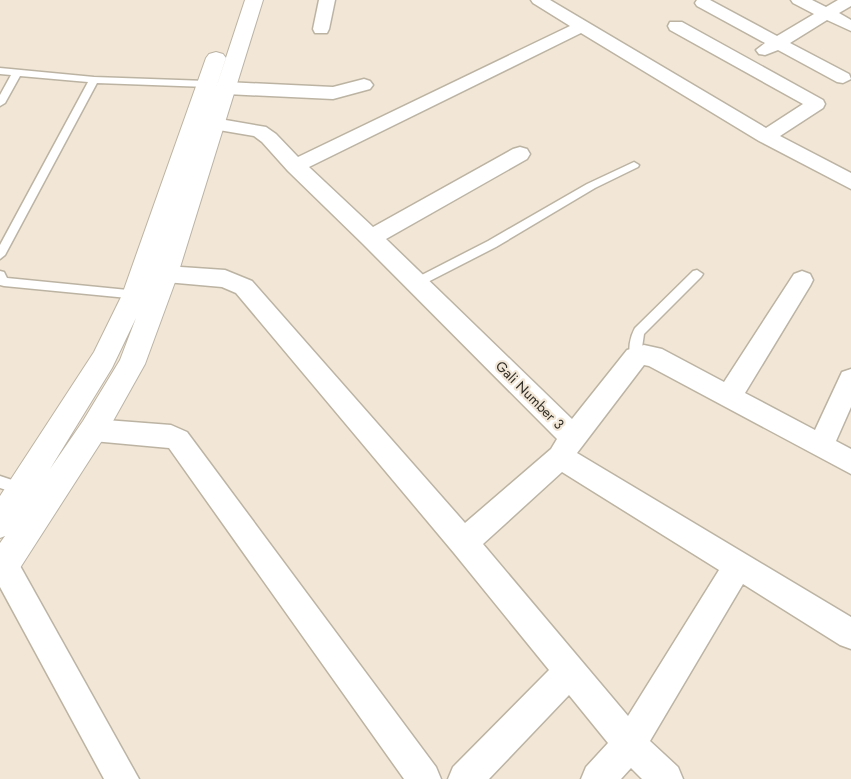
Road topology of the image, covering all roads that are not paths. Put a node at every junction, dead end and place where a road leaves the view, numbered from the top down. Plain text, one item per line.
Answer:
1 (236, 0) edge
2 (254, 0) edge
3 (327, 0) edge
4 (539, 0) edge
5 (798, 0) edge
6 (850, 0) edge
7 (703, 3) dead end
8 (826, 14) junction
9 (582, 26) junction
10 (676, 26) dead end
11 (851, 26) edge
12 (321, 29) dead end
13 (776, 43) junction
14 (743, 63) junction
15 (0, 71) edge
16 (17, 72) junction
17 (843, 78) dead end
18 (94, 80) junction
19 (364, 85) dead end
20 (216, 86) junction
21 (0, 103) edge
22 (214, 124) junction
23 (766, 137) junction
24 (520, 154) dead end
25 (634, 165) dead end
26 (295, 166) junction
27 (851, 182) edge
28 (372, 238) junction
29 (0, 255) edge
30 (697, 274) dead end
31 (0, 275) edge
32 (802, 280) dead end
33 (416, 283) junction
34 (153, 288) junction
35 (636, 356) junction
36 (851, 379) edge
37 (729, 396) junction
38 (93, 430) junction
39 (821, 446) junction
40 (566, 447) junction
41 (851, 462) edge
42 (11, 486) edge
43 (0, 523) edge
44 (464, 543) junction
45 (738, 565) junction
46 (2, 568) edge
47 (851, 634) edge
48 (570, 672) junction
49 (630, 744) junction
50 (122, 779) edge
51 (424, 779) edge
52 (466, 779) edge
53 (598, 779) edge
54 (666, 779) edge

1 - 20 main road
2 - 20 main road
3 - 12 street
4 - 9 street
5 - 8 street
6 - 8 street
7 - 13 street
8 - 11 street
8 - 13 street
9 - 23 street
9 - 26 street
10 - 14 street
13 - 14 street
13 - 17 street
14 - 23 street
15 - 16 lane
16 - 18 lane
16 - 21 lane
18 - 20 lane
18 - 29 lane
19 - 20 street
20 - 22 main road
20 - 34 main road
22 - 26 street, Gali Number 3
22 - 34 main road
23 - 27 street
24 - 28 street
25 - 33 lane
26 - 28 street, Gali Number 3
28 - 33 street, Gali Number 3
30 - 35 lane
31 - 34 lane
32 - 37 street
33 - 40 street, Gali Number 3
34 - 38 main road
34 - 42 main road
34 - 44 street
35 - 37 street
35 - 40 street
36 - 39 street
37 - 39 street
38 - 46 main road
38 - 51 street
39 - 41 street
40 - 44 street
40 - 45 street, Gali Number 3
42 - 43 main road
44 - 48 street
45 - 47 street, Gali Number 3
45 - 49 street
46 - 50 street
48 - 49 street
48 - 52 street
49 - 53 street
49 - 54 street

